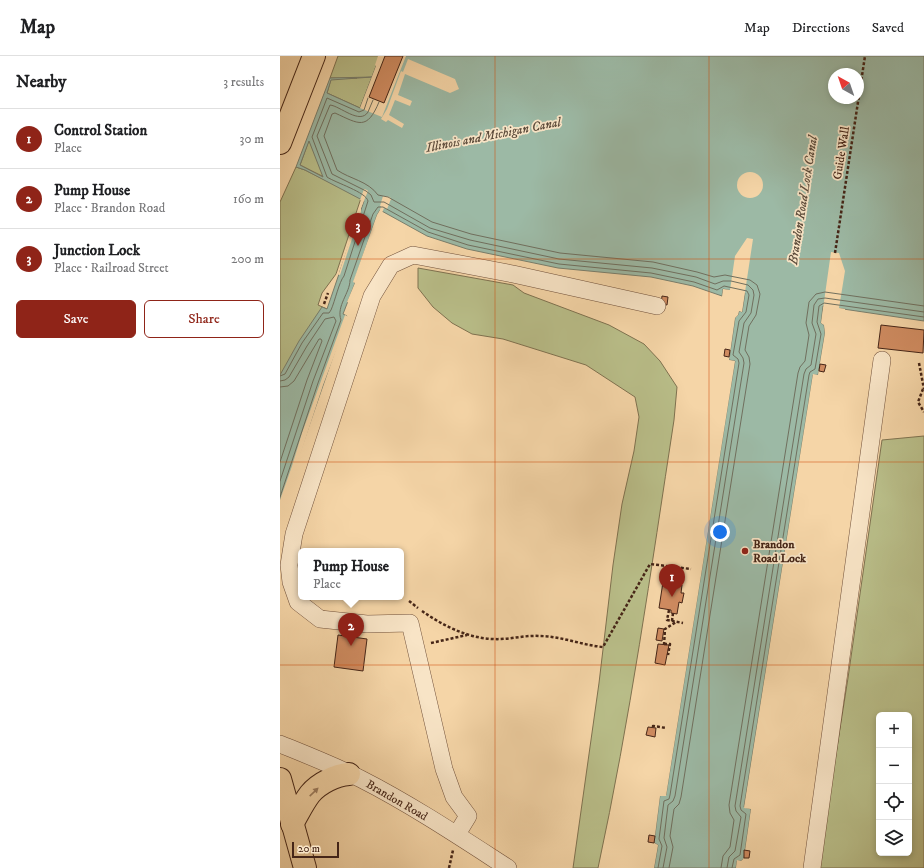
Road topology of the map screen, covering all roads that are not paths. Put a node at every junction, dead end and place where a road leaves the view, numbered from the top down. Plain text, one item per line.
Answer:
1 (314, 56) edge
2 (280, 143) edge
3 (657, 306) dead end
4 (882, 360) dead end
5 (280, 744) edge
6 (350, 774) junction
7 (280, 779) edge
8 (292, 824) junction
9 (456, 834) junction
10 (305, 868) edge
11 (508, 868) edge
12 (812, 868) edge

1 - 2 main road
3 - 9 street
4 - 12 street
5 - 6 street, Brandon Road
8 -> 6 main road
6 - 9 street, Brandon Road
7 - 8 main road
8 - 10 main road
9 - 11 street, Brandon Road

